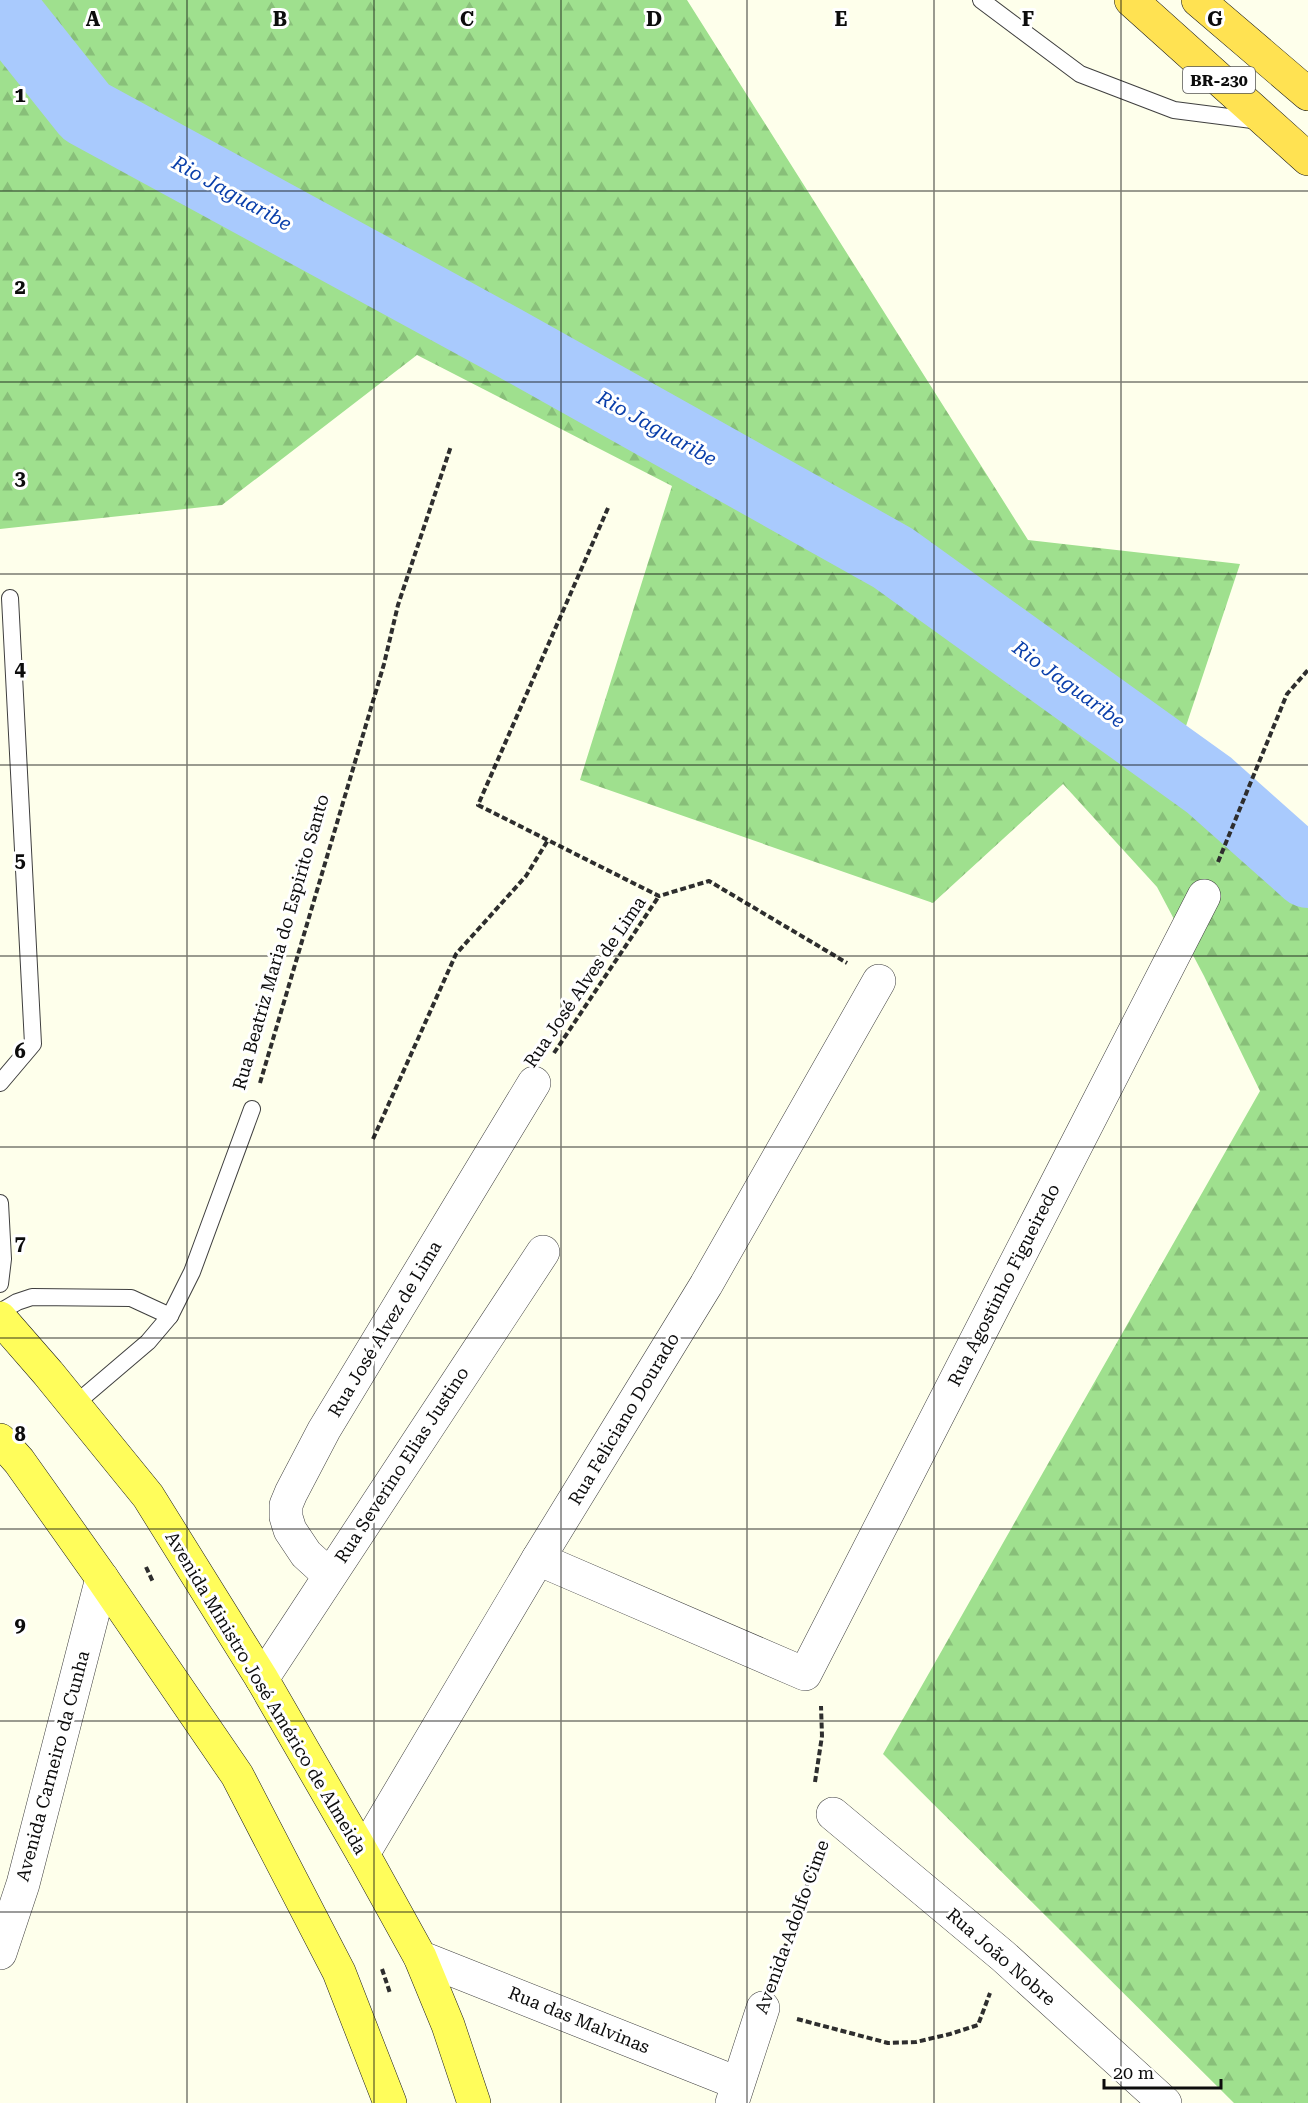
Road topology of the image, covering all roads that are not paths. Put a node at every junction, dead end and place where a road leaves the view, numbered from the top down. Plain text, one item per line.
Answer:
1 (981, 0) edge
2 (1131, 0) edge
3 (1197, 0) edge
4 (1308, 94) edge
5 (1265, 121) junction
6 (1308, 159) edge
7 (10, 598) dead end
8 (1210, 882) road end
9 (879, 981) road end
10 (0, 1083) edge
11 (534, 1083) road end
12 (252, 1109) road end
13 (0, 1203) edge
14 (543, 1252) dead end
15 (0, 1284) edge
16 (0, 1312) edge
17 (170, 1316) junction
18 (0, 1318) edge
19 (74, 1405) junction
20 (0, 1440) edge
21 (538, 1559) junction
22 (329, 1575) junction
23 (102, 1578) junction
24 (262, 1679) junction
25 (833, 1814) road end
26 (363, 1854) junction
27 (11, 1886) edge
28 (0, 1953) edge
29 (420, 1957) junction
30 (763, 2008) road end
31 (735, 2093) edge
32 (390, 2103) edge
33 (474, 2103) edge
34 (1165, 2103) edge

1 - 5 lane
2 - 5 highway, BR-230
3 - 4 highway, BR-230
5 - 6 highway, BR-230
7 - 10 lane
8 - 21 street, Rua Agostinho Figueiredo
9 - 21 street, Rua Feliciano Dourado
11 - 22 street, Rua José Alvez de Lima
12 - 17 lane, Rua Beatriz Maria do Espirito Santo
13 - 15 lane
14 - 22 street, Rua Severino Elias Justino
16 - 17 lane
17 - 19 lane, Rua Beatriz Maria do Espirito Santo
18 - 19 main road, Avenida Ministro José Américo de Almeida
19 - 24 main road, Avenida Ministro José Américo de Almeida
20 - 23 main road
21 - 26 street, Rua Feliciano Dourado
22 - 24 street, Rua Severino Elias Justino
23 - 27 street, Avenida Carneiro da Cunha
23 - 32 main road
24 - 26 main road, Avenida Ministro José Américo de Almeida
25 - 34 street, Rua João Nobre
26 - 29 main road, Avenida Ministro José Américo de Almeida
27 - 28 street, Avenida Carneiro da Cunha
29 - 31 street, Rua das Malvinas
29 - 33 main road, Avenida Ministro José Américo de Almeida
30 - 31 street, Avenida Adolfo Cime

